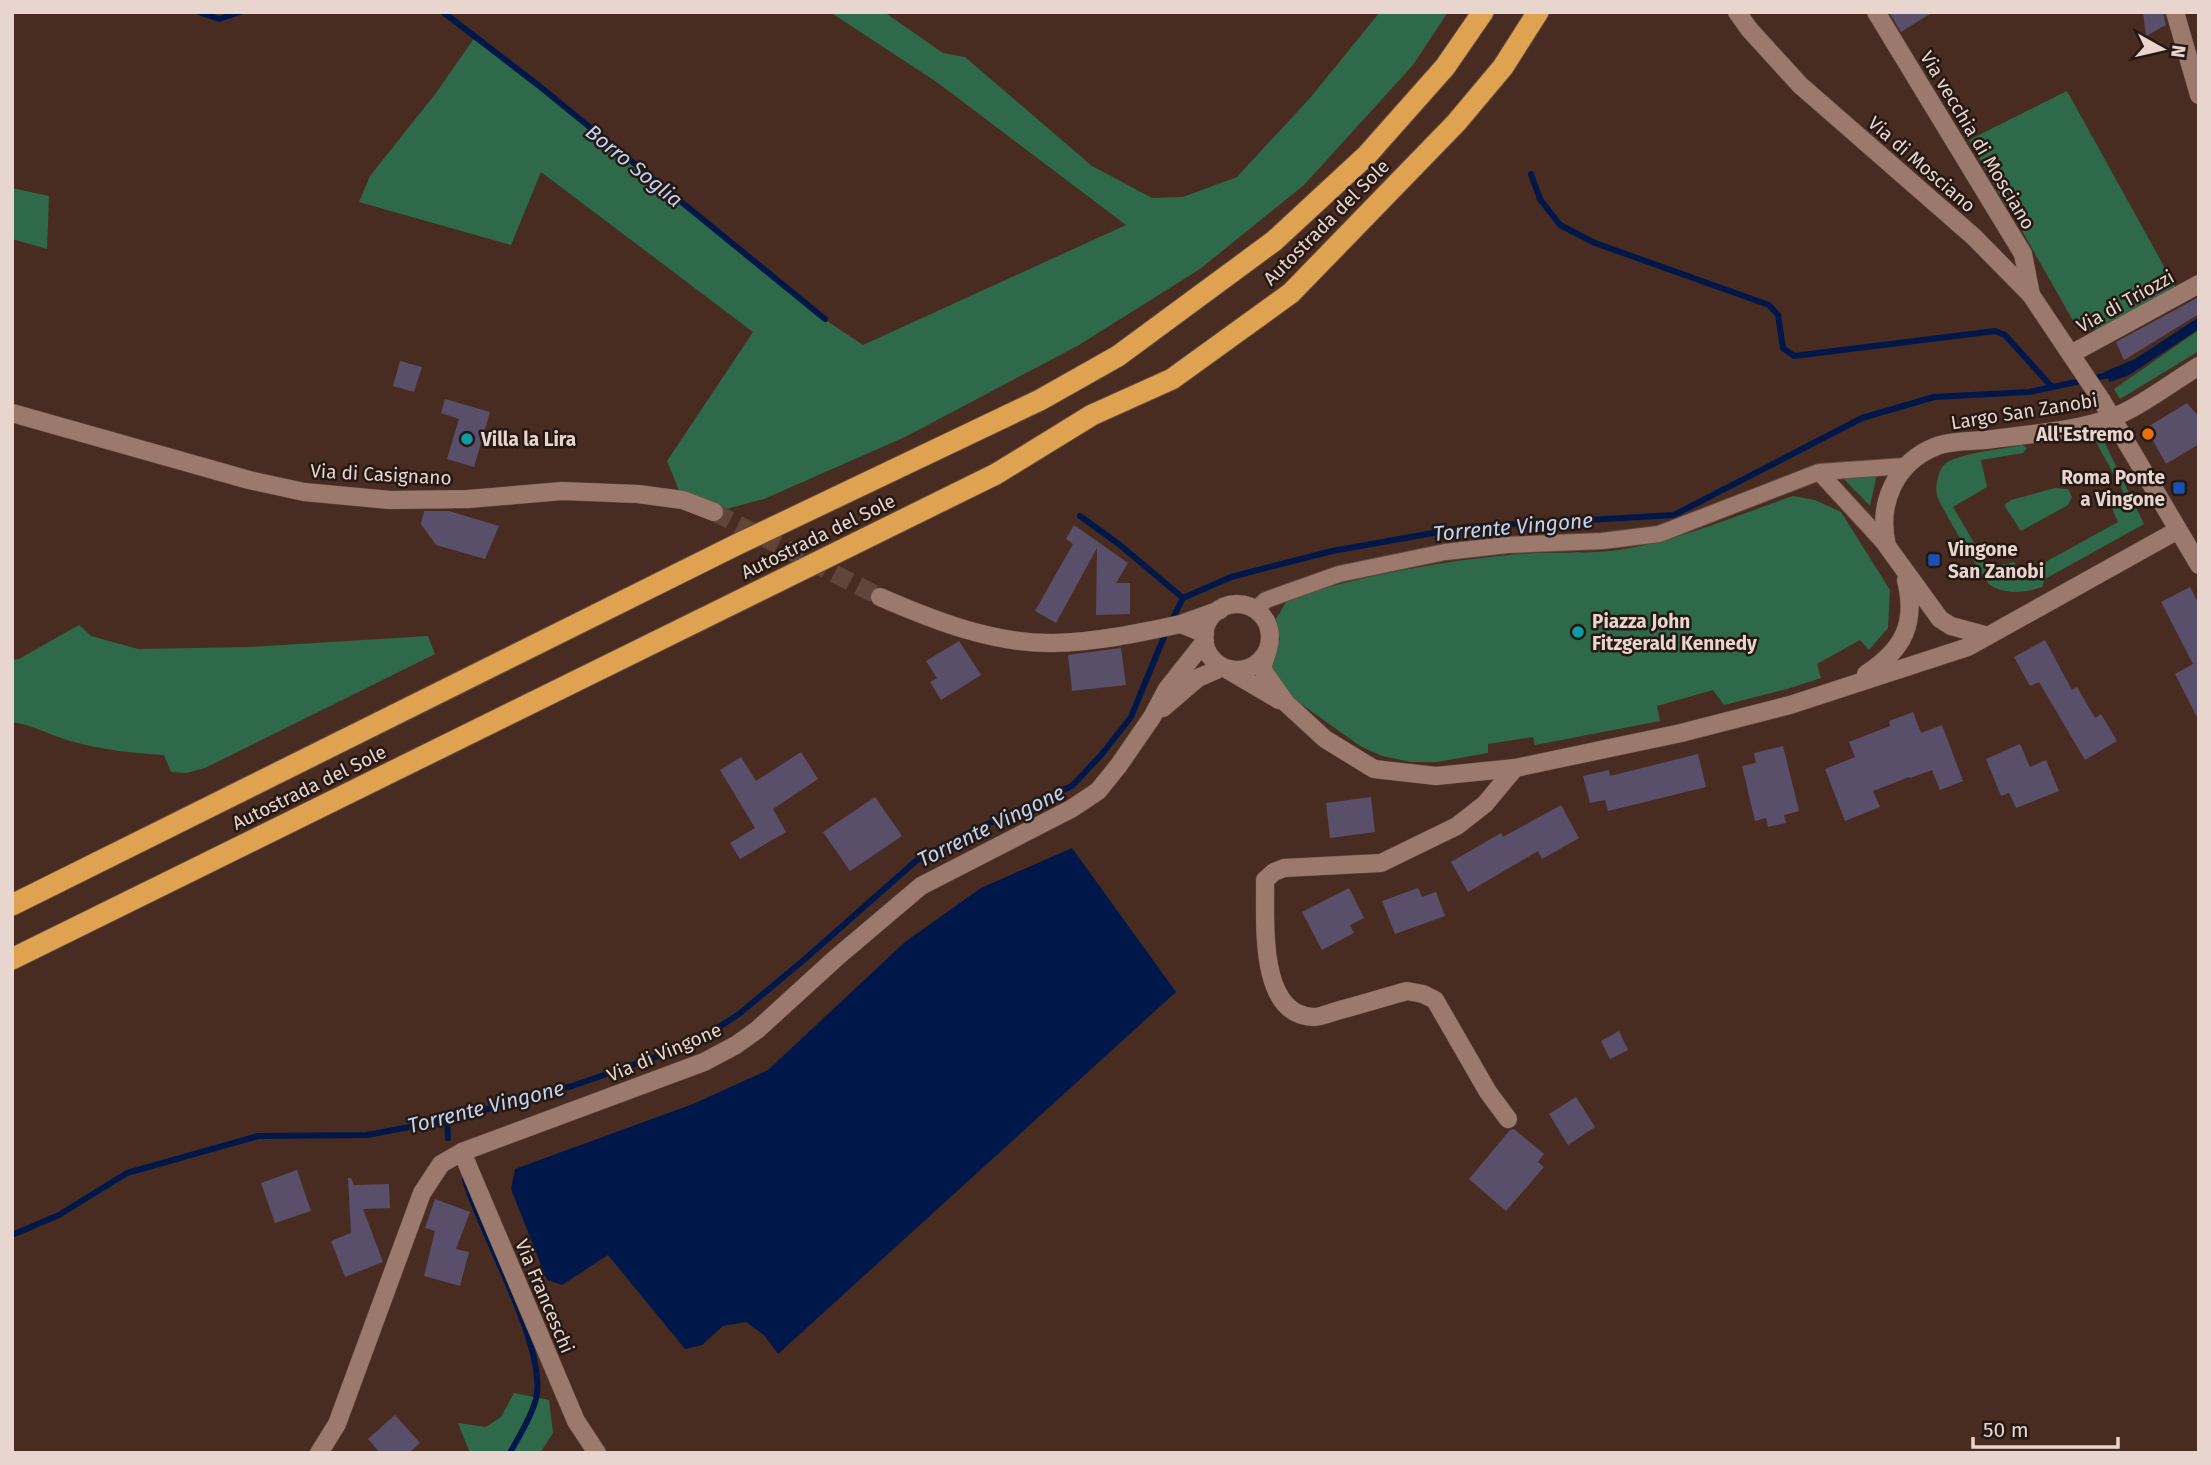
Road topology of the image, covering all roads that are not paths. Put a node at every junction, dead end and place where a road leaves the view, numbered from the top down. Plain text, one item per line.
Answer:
1 (1483, 12) edge
2 (1538, 12) edge
3 (1737, 12) edge
4 (1876, 12) edge
5 (2175, 12) edge
6 (2197, 85) edge
7 (2199, 284) edge
8 (2031, 295) junction
9 (2071, 354) junction
10 (2199, 366) edge
11 (12, 413) edge
12 (2112, 418) junction
13 (1905, 466) junction
14 (1819, 472) junction
15 (714, 512) tunnel mouth
16 (2178, 530) junction
17 (1887, 546) junction
18 (2199, 565) edge
19 (1904, 570) junction
20 (880, 597) tunnel mouth
21 (1220, 610) junction
22 (1255, 610) junction
23 (1181, 624) junction
24 (1995, 632) junction
25 (1205, 637) junction
26 (1268, 649) junction
27 (1225, 668) junction
28 (1843, 688) junction
29 (1286, 703) junction
30 (1152, 717) junction
31 (1515, 768) junction
32 (12, 905) edge
33 (12, 959) edge
34 (1508, 1119) dead end
35 (462, 1152) junction
36 (319, 1453) edge
37 (597, 1453) edge

1 - 32 highway, Autostrada del Sole
2 - 33 highway, Autostrada del Sole
3 - 8 street, Via di Mosciano
4 - 8 street, Via vecchia di Mosciano
5 - 6 street
7 - 9 street, Via di Triozzi
8 - 9 street, Via di Mosciano
9 - 12 street, Via di Mosciano
10 - 12 street, Largo San Zanobi
11 - 15 street, Via di Casignano
12 - 13 street, Largo San Zanobi
12 - 16 street, Via di Mosciano
13 - 14 street
13 - 17 street
14 - 17 street
14 - 22 street
16 - 18 street, Via di Mosciano
16 - 24 street
17 - 19 street
19 - 24 street
19 - 28 street
20 - 23 street
21 - 22 street
21 - 23 street
21 - 25 street
22 - 26 street
23 - 25 street
24 - 28 street
25 - 27 street
25 - 30 street, Via di Vingone
26 - 27 street
26 - 29 street
27 - 29 street
27 - 30 street, Via di Vingone
28 - 31 street
29 - 31 street
30 - 35 street, Via di Vingone
31 - 34 street
35 - 36 street, Via di Vingone
35 - 37 street, Via Franceschi

